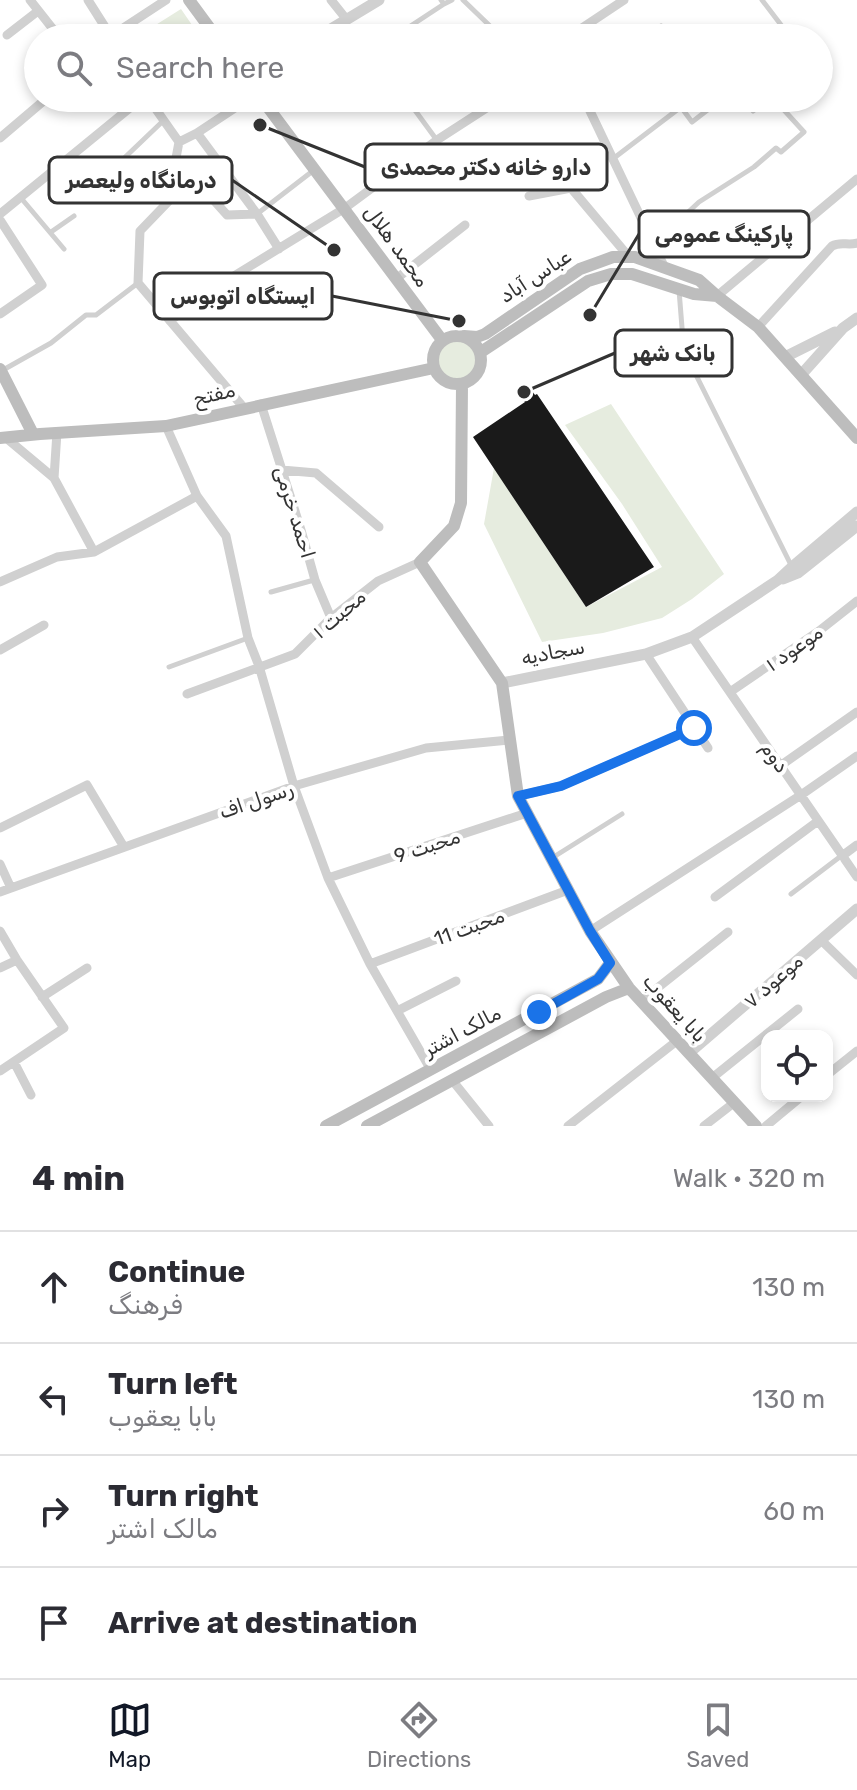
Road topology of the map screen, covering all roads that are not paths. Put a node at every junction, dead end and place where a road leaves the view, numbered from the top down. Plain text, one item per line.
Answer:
1 (30, 0) edge
2 (88, 0) edge
3 (166, 0) edge
4 (189, 0) edge
5 (331, 0) edge
6 (379, 0) edge
7 (452, 0) edge
8 (463, 0) edge
9 (762, 0) edge
10 (622, 1) edge
11 (442, 2) edge
12 (150, 4) edge
13 (38, 11) junction
14 (347, 20) junction
15 (49, 24) edge
16 (102, 24) edge
17 (126, 24) edge
18 (207, 24) edge
19 (340, 24) edge
20 (413, 24) edge
21 (488, 24) edge
22 (588, 24) edge
23 (780, 24) edge
24 (7, 35) dead end
25 (31, 112) edge
26 (125, 112) edge
27 (157, 112) edge
28 (229, 112) edge
29 (272, 112) edge
30 (416, 112) edge
31 (480, 112) edge
32 (589, 112) edge
33 (674, 112) edge
34 (685, 112) edge
35 (705, 112) edge
36 (785, 112) edge
37 (163, 121) junction
38 (197, 133) junction
39 (0, 138) edge
40 (437, 140) junction
41 (179, 142) junction
42 (567, 155) dead end
43 (613, 158) junction
44 (119, 163) dead end
45 (315, 169) junction
46 (192, 177) junction
47 (857, 179) edge
48 (571, 188) junction
49 (529, 196) dead end
50 (20, 197) junction
51 (345, 208) junction
52 (0, 214) edge
53 (257, 214) junction
54 (74, 216) dead end
55 (0, 220) edge
56 (465, 225) dead end
57 (51, 232) junction
58 (857, 243) edge
59 (654, 244) junction
60 (64, 249) dead end
61 (279, 249) junction
62 (629, 257) junction
63 (664, 266) junction
64 (396, 279) junction
65 (138, 283) junction
66 (679, 289) junction
67 (717, 296) junction
68 (0, 314) edge
69 (857, 318) edge
70 (170, 321) junction
71 (758, 327) junction
72 (843, 328) junction
73 (464, 336) junction
74 (442, 340) junction
75 (481, 352) junction
76 (785, 357) junction
77 (434, 368) junction
78 (0, 370) edge
79 (801, 375) junction
80 (462, 384) junction
81 (261, 404) junction
82 (244, 408) junction
83 (166, 426) junction
84 (57, 432) junction
85 (33, 434) junction
86 (3, 438) edge
87 (857, 438) edge
88 (282, 470) junction
89 (54, 478) junction
90 (197, 496) junction
91 (857, 512) edge
92 (857, 526) edge
93 (379, 527) dead end
94 (94, 552) junction
95 (420, 562) junction
96 (792, 567) junction
97 (315, 580) junction
98 (778, 580) junction
99 (0, 582) edge
100 (271, 592) dead end
101 (857, 601) edge
102 (331, 618) junction
103 (44, 625) dead end
104 (692, 637) junction
105 (248, 638) junction
106 (0, 650) edge
107 (646, 654) junction
108 (259, 666) junction
109 (169, 667) dead end
110 (502, 683) junction
111 (730, 692) junction
112 (187, 694) dead end
113 (857, 712) edge
114 (694, 728) junction
115 (509, 740) junction
116 (708, 748) dead end
117 (857, 756) edge
118 (780, 766) junction
119 (294, 786) junction
120 (801, 795) junction
121 (518, 796) junction
122 (527, 813) junction
123 (622, 814) dead end
124 (818, 821) junction
125 (0, 828) edge
126 (857, 845) edge
127 (124, 847) junction
128 (842, 856) junction
129 (551, 859) junction
130 (0, 864) edge
131 (857, 877) edge
132 (328, 878) junction
133 (11, 888) junction
134 (568, 890) junction
135 (0, 892) edge
136 (791, 894) dead end
137 (715, 897) dead end
138 (857, 909) edge
139 (0, 931) edge
140 (590, 931) junction
141 (728, 932) dead end
142 (821, 940) junction
143 (17, 960) junction
144 (610, 963) junction
145 (370, 964) junction
146 (0, 968) edge
147 (87, 968) dead end
148 (857, 975) edge
149 (598, 979) junction
150 (456, 981) dead end
151 (629, 988) junction
152 (42, 997) junction
153 (606, 997) junction
154 (641, 1001) junction
155 (798, 1009) dead end
156 (397, 1011) junction
157 (678, 1040) junction
158 (857, 1051) edge
159 (689, 1053) junction
160 (14, 1062) junction
161 (431, 1070) junction
162 (833, 1070) edge
163 (0, 1071) edge
164 (712, 1078) junction
165 (452, 1080) junction
166 (31, 1095) dead end
167 (735, 1102) junction
168 (795, 1102) edge
169 (326, 1126) edge
170 (367, 1126) edge
171 (489, 1126) edge
172 (568, 1126) edge
173 (704, 1126) edge
174 (756, 1126) edge
175 (766, 1126) edge

1 - 13 street
2 - 16 street
3 - 12 street
4 - 18 main road
5 - 14 street
6 - 14 street
7 - 11 lane
8 - 21 lane
9 - 23 lane
10 - 22 street
11 - 20 lane
12 - 17 street
13 - 15 street
13 - 24 street
14 - 19 street
25 - 39 street
26 - 50 street
27 - 37 street
28 - 38 street
29 - 45 main road, محمد هلال
30 - 40 lane
31 - 40 street
32 - 43 street
33 - 43 lane
34 - 35 lane
36 - 59 lane
37 - 41 street
37 - 44 lane
38 - 41 street
38 - 53 street
40 - 51 street
41 - 46 street
42 - 48 street
43 - 59 street
45 - 51 main road, محمد هلال
45 - 53 lane
46 - 53 street
46 - 65 street
47 - 67 street
48 - 49 street
48 - 62 street
50 - 52 street
50 - 57 lane
51 - 61 street
51 - 64 main road, محمد هلال
53 - 61 street
54 - 57 lane
55 - 68 street
56 - 64 street
57 - 60 lane
58 - 71 street
59 - 63 street
61 - 70 street
62 - 63 main road, عباس آباد
62 - 73 main road, عباس آباد
63 - 67 main road, عباس آباد
64 - 74 main road, محمد هلال
65 - 70 street
65 - 78 lane
66 - 67 main road, عباس آباد
66 - 75 main road, عباس آباد
66 - 96 lane
67 - 71 main road, عباس آباد
69 - 72 street
70 - 82 street
71 - 76 main road, عباس آباد
72 - 76 street
72 - 79 street
73 - 74 main road
73 - 75 main road
74 - 77 main road
75 - 80 main road
76 - 79 main road, عباس آباد
77 - 80 main road
77 - 81 main road, مفتح
78 - 85 main road
79 - 87 main road, عباس آباد
80 - 95 main road
81 - 82 main road, مفتح
81 - 88 street, احمد خرمی
82 - 83 main road, مفتح
83 - 84 main road, مفتح
83 - 90 street
84 - 85 main road, مفتح
84 - 89 street
85 - 86 main road, مفتح
86 - 89 street
88 - 93 street
88 - 97 street, احمد خرمی
89 - 94 street
90 - 94 street
90 - 105 street
91 - 96 street, سجادیه
92 - 98 street
94 - 99 street
95 - 102 street, محبت ۱
95 - 110 main road, سجادیه
96 - 98 street, سجادیه
97 - 100 lane
97 - 102 street, احمد خرمی
98 - 104 street, سجادیه
101 - 111 street, موعود ۱
102 - 108 street, محبت ۱
103 - 106 street
104 - 107 street, سجادیه
104 - 111 street, دوم
105 - 108 street
105 - 109 lane
107 - 110 street, سجادیه
107 - 114 street
108 - 112 street, محبت ۱
108 - 119 street
110 - 115 main road, بابا یعقوب
111 - 118 street, دوم
113 - 118 street
114 - 116 street
114 - 121 street
115 - 119 street, رسول اف
115 - 121 main road, بابا یعقوب
117 - 120 street
118 - 120 street, دوم
119 - 127 street, رسول اف
119 - 132 street
120 - 124 street, دوم
120 - 140 street
121 - 122 main road, بابا یعقوب
122 - 129 main road, بابا یعقوب
122 - 132 street, محبت 9
123 - 129 lane
124 - 128 street, دوم
124 - 137 street
125 - 127 street
126 - 128 street
127 - 133 street, رسول اف
128 - 131 street, دوم
128 - 136 lane
129 - 134 main road, بابا یعقوب
130 - 133 street
132 - 145 street
133 - 135 street, رسول اف
134 - 140 main road, بابا یعقوب
134 - 145 street, محبت 11
138 - 142 street, موعود ۷
139 - 143 street
140 - 144 main road, بابا یعقوب
141 - 154 street
142 - 148 street
142 - 159 street, موعود ۷
143 - 146 street
143 - 152 street
144 - 149 main road, مالک اشتر
144 - 151 main road, بابا یعقوب
145 - 156 street
147 - 152 street
149 - 153 main road
149 - 161 main road, مالک اشتر
150 - 156 street
151 - 153 main road, مالک اشتر
151 - 154 main road, بابا یعقوب
152 - 160 street
153 - 165 main road, مالک اشتر
154 - 157 main road, بابا یعقوب
155 - 164 street
156 - 161 street
157 - 159 main road, بابا یعقوب
157 - 172 street
158 - 162 street
159 - 164 main road, بابا یعقوب
160 - 163 street
160 - 166 street
161 - 169 main road, مالک اشتر
164 - 167 main road, بابا یعقوب
165 - 170 main road, مالک اشتر
165 - 171 street
167 - 173 street
167 - 174 main road, بابا یعقوب
168 - 175 street

